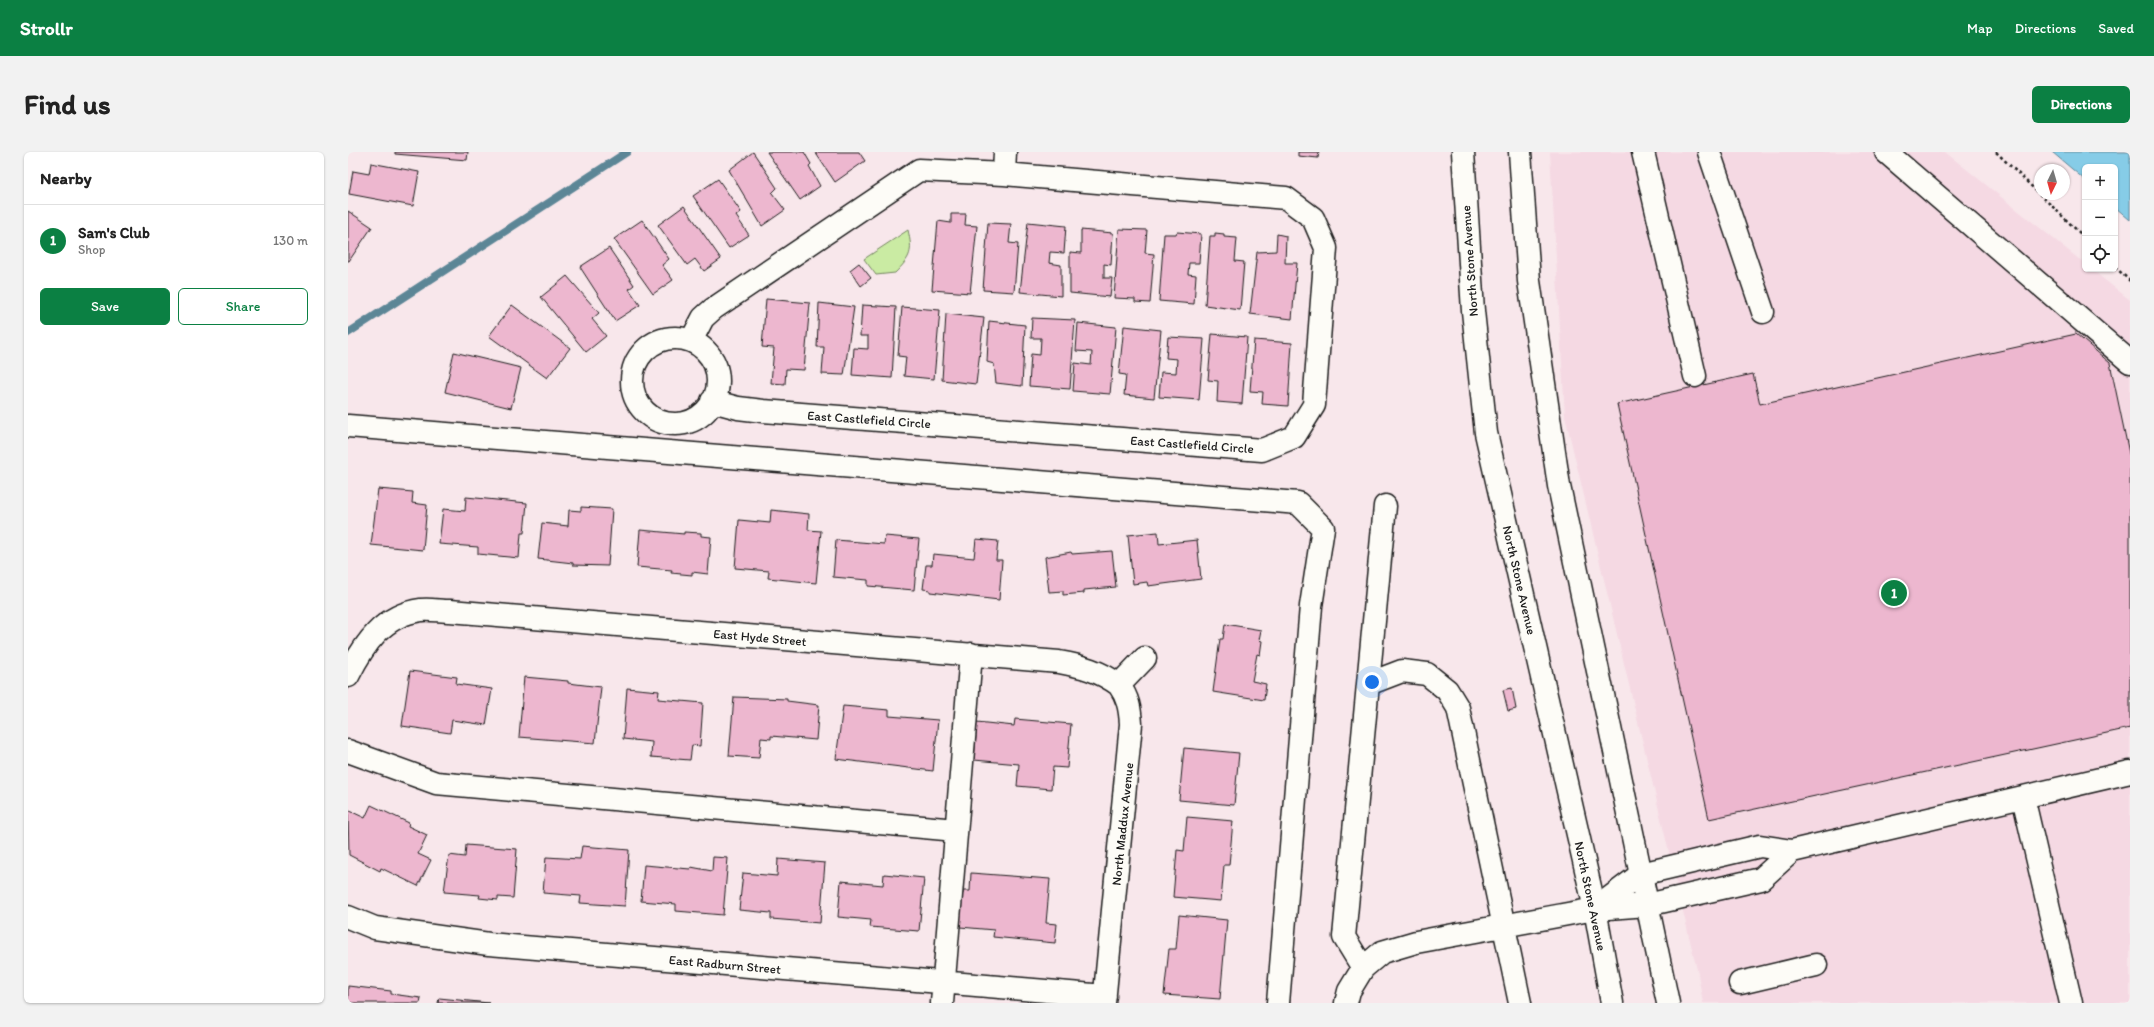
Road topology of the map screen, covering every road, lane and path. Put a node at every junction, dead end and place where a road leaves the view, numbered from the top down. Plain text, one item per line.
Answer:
1 (1005, 152) edge
2 (1463, 152) edge
3 (1520, 152) edge
4 (1643, 152) edge
5 (1709, 152) edge
6 (1886, 152) edge
7 (1996, 152) edge
8 (1004, 174) junction
9 (2083, 236) edge
10 (2118, 270) edge
11 (2130, 282) edge
12 (1763, 312) dead end
13 (691, 341) junction
14 (2130, 362) edge
15 (1695, 376) dead end
16 (712, 401) junction
17 (348, 426) edge
18 (1385, 506) dead end
19 (971, 654) junction
20 (1145, 658) dead end
21 (348, 676) edge
22 (1368, 684) junction
23 (1119, 685) junction
24 (348, 751) edge
25 (2130, 772) edge
26 (2023, 797) junction
27 (956, 830) junction
28 (1792, 851) junction
29 (1641, 874) junction
30 (1647, 905) junction
31 (1595, 909) junction
32 (348, 917) edge
33 (1504, 927) junction
34 (1816, 965) dead end
35 (1363, 968) junction
36 (1740, 982) dead end
37 (943, 993) edge
38 (1105, 1000) edge
39 (1278, 1003) edge
40 (1346, 1003) edge
41 (1520, 1003) edge
42 (1612, 1003) edge
43 (1668, 1003) edge
44 (2071, 1003) edge

1 - 8 street
2 - 31 street, North Stone Avenue
3 - 29 street
4 - 15 street
5 - 12 street
6 - 14 street
7 - 9 path
8 - 13 street, East Castlefield Circle
8 - 16 street, East Castlefield Circle
10 - 11 path
13 - 16 street
13 - 16 street
17 - 39 street
18 - 22 street
19 - 21 street, East Hyde Street
19 - 23 street, East Hyde Street
19 - 27 street
20 - 23 street
22 - 33 street
22 - 35 street
23 - 38 street, North Maddux Avenue
24 - 27 street
25 - 26 street
26 - 28 street
26 - 44 street
27 - 37 street
28 - 29 street
28 - 30 street
29 - 30 street
29 - 31 street
30 - 31 street
30 - 43 street
31 - 33 street
31 - 42 street, North Stone Avenue
32 - 37 street, East Radburn Street
33 - 35 street
33 - 41 street
34 - 36 street
35 - 40 street
37 - 38 street, East Radburn Street

